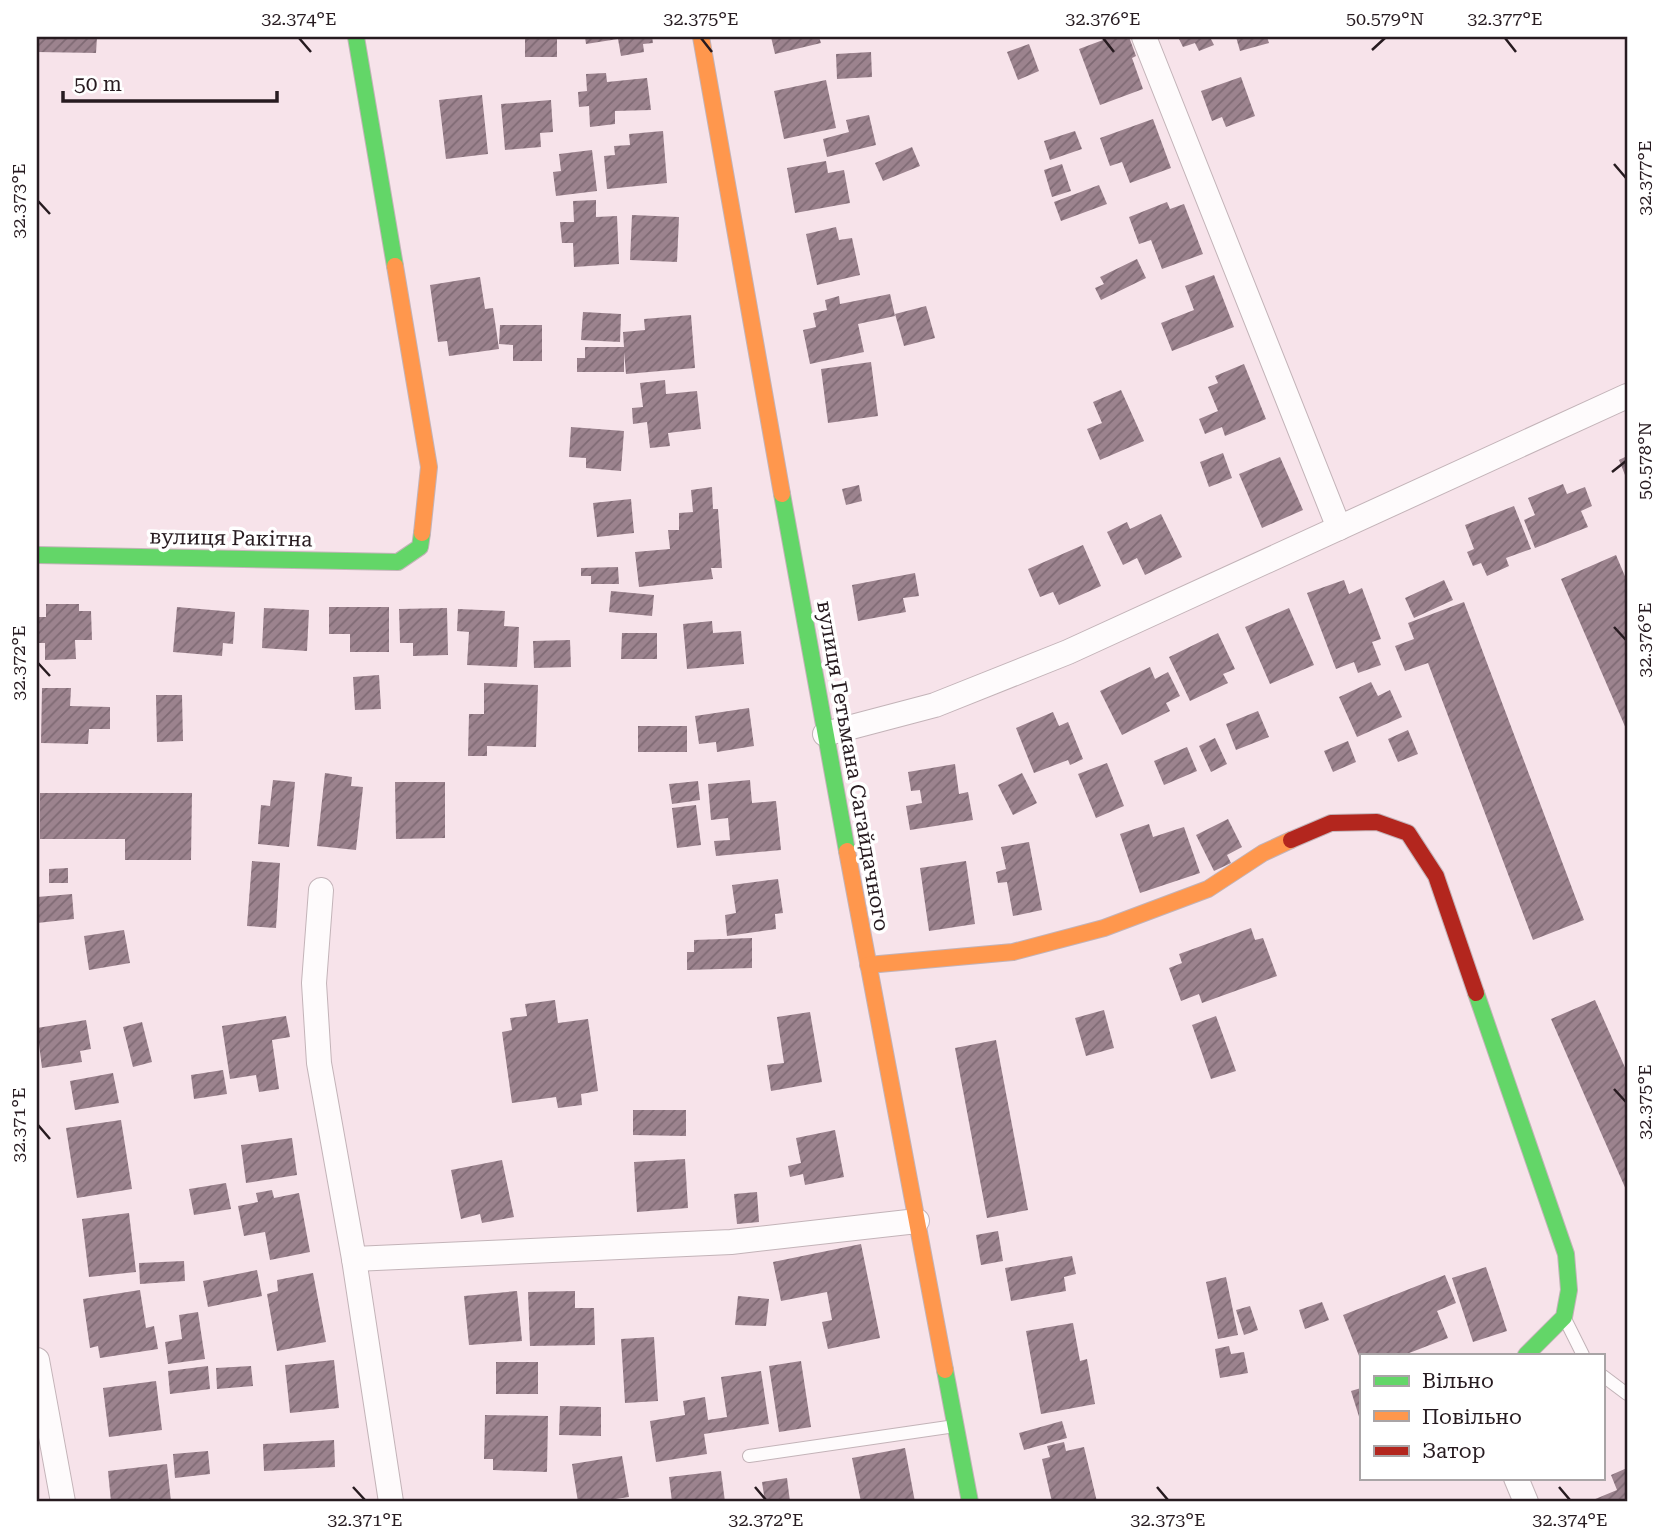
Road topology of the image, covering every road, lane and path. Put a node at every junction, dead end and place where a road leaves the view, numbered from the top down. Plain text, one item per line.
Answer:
1 (356, 37) edge
2 (701, 37) edge
3 (1144, 37) edge
4 (1627, 396) edge
5 (1339, 528) junction
6 (37, 555) edge
7 (825, 734) junction
8 (321, 890) dead end
9 (869, 965) junction
10 (917, 1222) junction
11 (354, 1259) junction
12 (1564, 1317) junction
13 (1527, 1354) edge
14 (1582, 1354) edge
15 (37, 1360) edge
16 (1604, 1377) edge
17 (1627, 1394) edge
18 (956, 1426) junction
19 (749, 1456) dead end
20 (1517, 1480) edge
21 (62, 1502) edge
22 (391, 1502) edge
23 (970, 1502) edge
24 (1526, 1502) edge

1 - 6 street, вулиця Ракітна
2 - 7 street, вулиця Гетьмана Сагайдачного
3 - 5 street
4 - 5 street
5 - 7 street
7 - 9 street, вулиця Гетьмана Сагайдачного
8 - 11 street
9 - 10 street, вулиця Гетьмана Сагайдачного
9 - 12 street
10 - 11 street
10 - 18 street, вулиця Гетьмана Сагайдачного
11 - 22 street
12 - 13 street
12 - 14 lane
15 - 21 street
16 - 17 lane
18 - 19 lane
18 - 23 street, вулиця Гетьмана Сагайдачного
20 - 24 street

